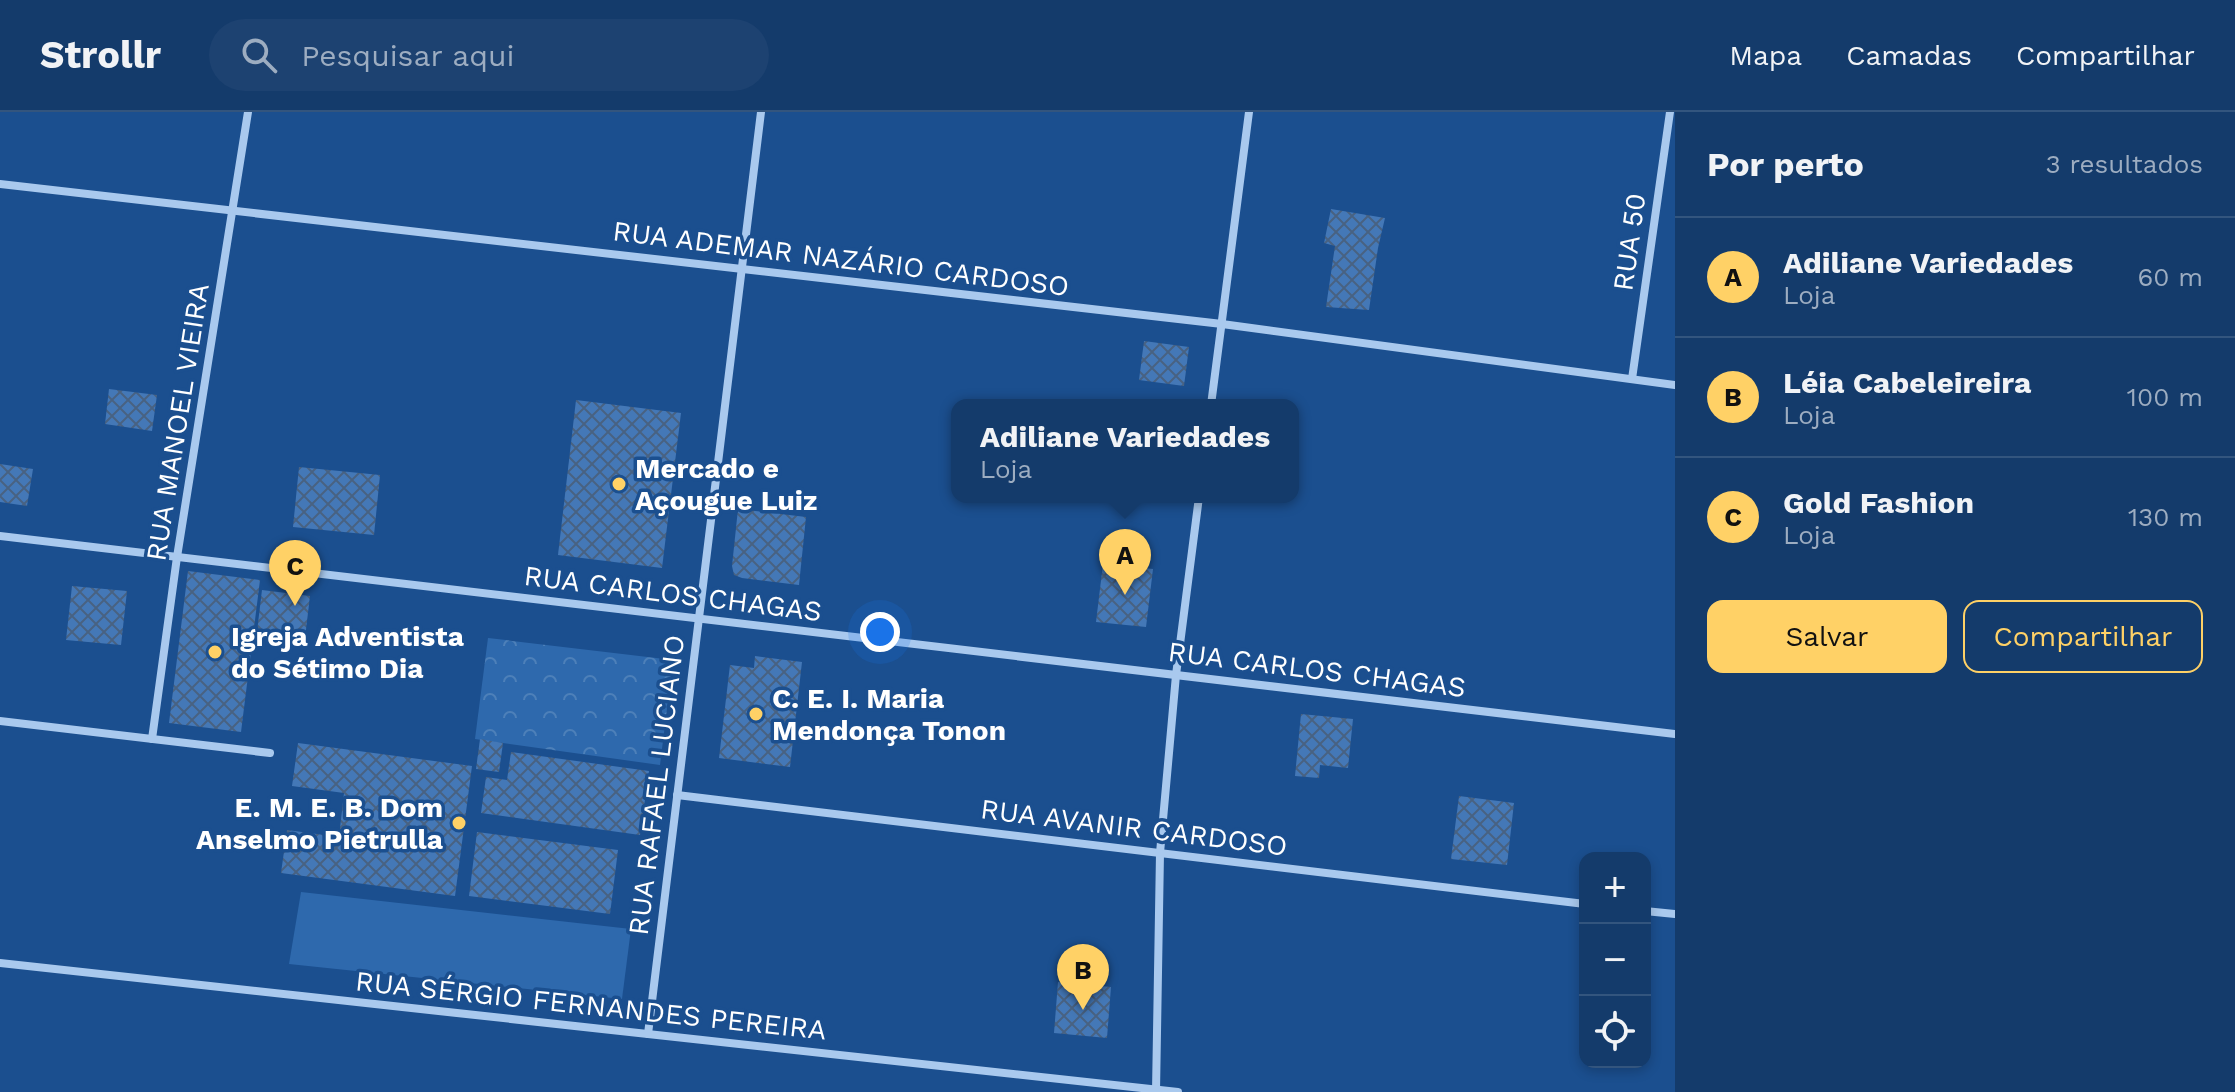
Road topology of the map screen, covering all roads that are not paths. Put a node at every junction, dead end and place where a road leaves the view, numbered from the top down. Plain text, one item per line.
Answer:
1 (248, 112) edge
2 (761, 112) edge
3 (1249, 112) edge
4 (1670, 112) edge
5 (0, 184) edge
6 (232, 211) junction
7 (742, 268) junction
8 (1222, 324) junction
9 (1632, 379) junction
10 (1675, 385) edge
11 (1212, 399) edge
12 (1198, 503) edge
13 (0, 536) edge
14 (177, 557) junction
15 (699, 619) junction
16 (1176, 675) junction
17 (0, 721) edge
18 (1675, 734) edge
19 (152, 739) junction
20 (270, 753) dead end
21 (677, 795) junction
22 (1160, 853) junction
23 (1579, 903) edge
24 (1651, 912) edge
25 (1675, 914) edge
26 (0, 963) edge
27 (648, 1034) junction
28 (1156, 1091) edge
29 (1178, 1092) edge

1 - 6 street, RUA MANOEL VIEIRA
2 - 7 street, RUA RAFAEL LUCIANO
3 - 8 street
4 - 9 street, RUA 50
5 - 6 street, RUA ADEMAR NAZÁRIO CARDOSO
6 - 7 street, RUA ADEMAR NAZÁRIO CARDOSO
6 - 14 street, RUA MANOEL VIEIRA
7 - 8 street, RUA ADEMAR NAZÁRIO CARDOSO
7 - 15 street, RUA RAFAEL LUCIANO
8 - 9 street, RUA ADEMAR NAZÁRIO CARDOSO
8 - 11 street
9 - 10 street, RUA ADEMAR NAZÁRIO CARDOSO
12 - 16 street
13 - 14 street, RUA CARLOS CHAGAS
14 - 15 street, RUA CARLOS CHAGAS
14 - 19 street, RUA MANOEL VIEIRA
15 - 16 street, RUA CARLOS CHAGAS
15 - 21 street, RUA RAFAEL LUCIANO
16 - 18 street, RUA CARLOS CHAGAS
16 - 22 street
17 - 19 street
19 - 20 street
21 - 22 street, RUA AVANIR CARDOSO
21 - 27 street, RUA RAFAEL LUCIANO
22 - 23 street, RUA AVANIR CARDOSO
22 - 28 street
24 - 25 street
26 - 27 street, RUA SÉRGIO FERNANDES PEREIRA
27 - 28 street, RUA SÉRGIO FERNANDES PEREIRA
28 - 29 street, RUA SÉRGIO FERNANDES PEREIRA

